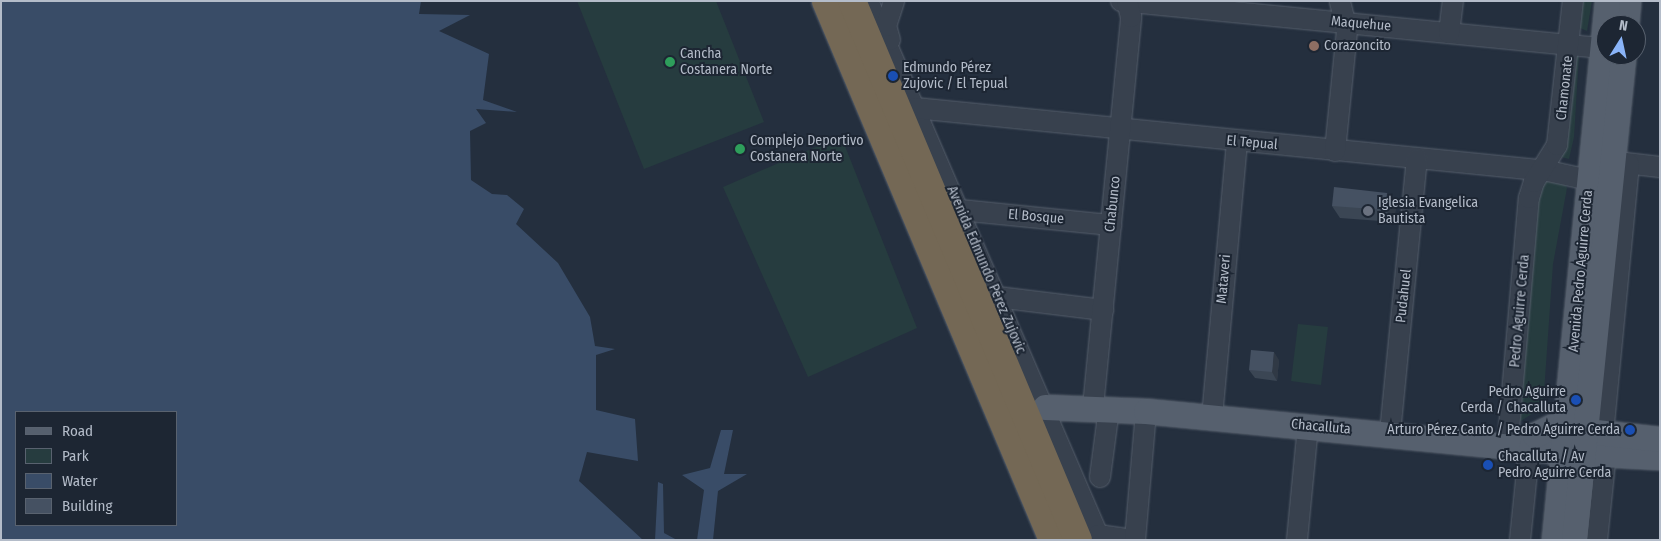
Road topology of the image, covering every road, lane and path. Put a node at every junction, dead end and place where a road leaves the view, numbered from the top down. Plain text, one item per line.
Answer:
1 (826, 1) edge
2 (852, 1) edge
3 (868, 1) edge
4 (894, 1) edge
5 (1340, 1) edge
6 (1453, 1) edge
7 (1573, 1) edge
8 (1607, 1) edge
9 (1628, 1) edge
10 (1125, 2) edge
11 (1220, 6) edge
12 (1608, 15) edge
13 (1627, 15) edge
14 (1344, 22) junction
15 (1450, 33) junction
16 (1569, 45) junction
17 (1596, 49) edge
18 (1610, 65) edge
19 (1613, 65) edge
20 (897, 69) junction
21 (915, 108) junction
22 (1120, 131) junction
23 (1237, 141) junction
24 (1335, 151) junction
25 (1417, 159) junction
26 (1620, 163) junction
27 (1660, 167) edge
28 (1544, 171) junction
29 (1589, 180) junction
30 (1608, 208) junction
31 (960, 210) junction
32 (1111, 225) junction
33 (998, 298) junction
34 (1103, 310) junction
35 (1045, 407) junction
36 (1101, 408) junction
37 (1146, 412) junction
38 (1212, 417) junction
39 (1308, 426) junction
40 (1390, 433) junction
41 (1660, 439) edge
42 (1585, 442) junction
43 (1525, 447) junction
44 (1660, 457) edge
45 (1100, 477) dead end
46 (1092, 538) edge
47 (1052, 540) edge
48 (1135, 540) edge
49 (1297, 540) edge
50 (1520, 540) edge
51 (1554, 540) edge
52 (1574, 540) edge
53 (1597, 540) edge

1 - 47 highway
2 - 46 highway, Avenida Edmundo Pérez Zujovic
3 - 20 street, Avenida Edmundo Pérez Zujovic
4 - 20 street
5 - 14 street
6 - 15 street
7 - 16 street, Chamonate
8 - 12 main road, Avenida Pedro Aguirre Cerda
9 - 13 main road
10 - 11 street, Maquehue
10 - 22 street, Chabunco
11 - 14 street, Maquehue
14 - 15 street, Maquehue
14 - 24 street
15 - 16 street, Maquehue
16 - 17 street, Maquehue
16 - 28 street, Chamonate
18 - 29 main road, Avenida Pedro Aguirre Cerda
19 - 26 main road, Avenida Pedro Aguirre Cerda
20 - 21 street, Avenida Edmundo Pérez Zujovic
21 - 22 street, El Tepual
21 - 31 street, Avenida Edmundo Pérez Zujovic
22 - 23 street, El Tepual
22 - 32 street, Chabunco
23 - 24 street, El Tepual
23 - 38 street, Mataveri
24 - 25 street, El Tepual
25 - 28 street, El Tepual
25 - 40 street, Pudahuel
26 - 27 street
26 - 30 main road, Avenida Pedro Aguirre Cerda
26 - 42 street, Avenida Pedro Aguirre Cerda
28 - 29 street, El Tepual
28 - 43 street, Pedro Aguirre Cerda
29 - 30 main road
29 - 42 main road, Avenida Pedro Aguirre Cerda
30 - 42 main road, Avenida Pedro Aguirre Cerda
31 - 32 street, El Bosque
31 - 33 street, Avenida Edmundo Pérez Zujovic
32 - 34 street, Chabunco
33 - 34 street
33 - 35 street, Avenida Edmundo Pérez Zujovic
34 - 36 street, Chabunco
35 - 36 main road, Chacalluta
35 - 46 street, Avenida Edmundo Pérez Zujovic
36 - 37 main road, Chacalluta
36 - 45 street
37 - 38 main road, Chacalluta
37 - 48 street
38 - 39 main road, Chacalluta
39 - 40 main road, Chacalluta
39 - 49 street
40 - 43 main road, Chacalluta
41 - 42 main road
42 - 43 main road
42 - 44 main road
42 - 51 main road, Avenida Pedro Aguirre Cerda
42 - 52 main road, Avenida Pedro Aguirre Cerda
42 - 53 street, Avenida Pedro Aguirre Cerda
43 - 50 street, Pedro Aguirre Cerda
46 - 48 street

